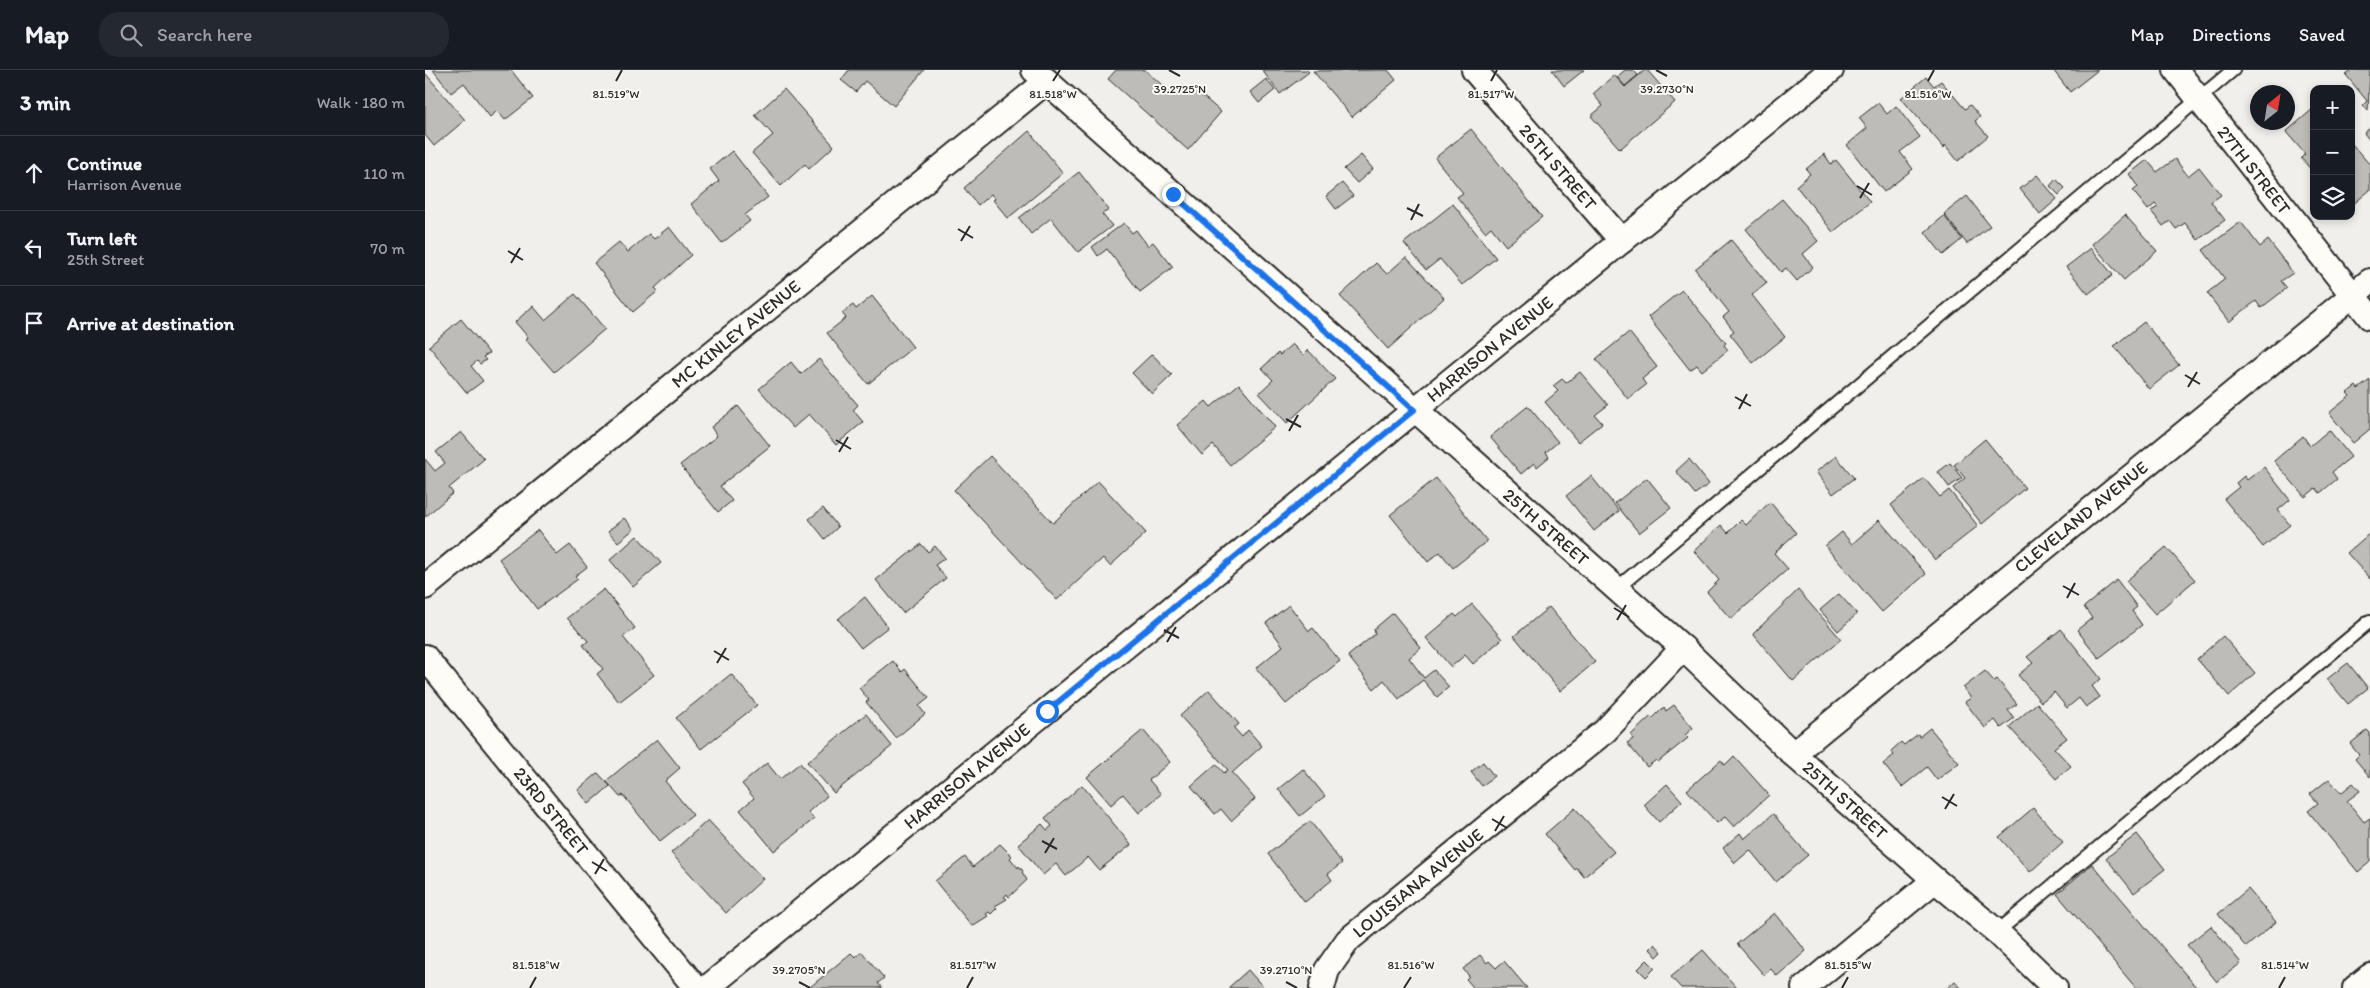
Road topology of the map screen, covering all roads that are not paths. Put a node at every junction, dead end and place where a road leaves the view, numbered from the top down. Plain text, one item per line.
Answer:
1 (1474, 70) edge
2 (1831, 70) edge
3 (2176, 70) edge
4 (2233, 70) edge
5 (1041, 75) edge
6 (2198, 99) junction
7 (1622, 241) junction
8 (2370, 280) edge
9 (2351, 296) junction
10 (2370, 317) edge
11 (1414, 410) junction
12 (425, 588) edge
13 (1616, 588) junction
14 (2370, 621) edge
15 (1683, 648) junction
16 (425, 657) edge
17 (1793, 754) junction
18 (1935, 880) junction
19 (1997, 932) junction
20 (2370, 976) edge
21 (696, 988) edge
22 (707, 988) edge
23 (1322, 988) edge
24 (1804, 988) edge
25 (2055, 988) edge
26 (2355, 988) edge

1 - 7 street, 26TH STREET
2 - 7 street, HARRISON AVENUE
3 - 6 street, 27TH STREET
4 - 6 lane
5 - 11 street, 25TH STREET
5 - 12 street, MC KINLEY AVENUE
6 - 9 street, 27TH STREET
6 - 13 lane
7 - 11 street, HARRISON AVENUE
8 - 9 street, CLEVELAND AVENUE
9 - 10 street, 27TH STREET
9 - 17 street, CLEVELAND AVENUE
11 - 13 street, 25TH STREET
11 - 22 street, HARRISON AVENUE
13 - 15 street, 25TH STREET
14 - 19 lane
15 - 17 street, 25TH STREET
15 - 23 street, LOUISIANA AVENUE
16 - 21 street, 23RD STREET
17 - 18 street, 25TH STREET
18 - 19 street, 25TH STREET
18 - 24 street
19 - 25 street, 25TH STREET
20 - 26 street

